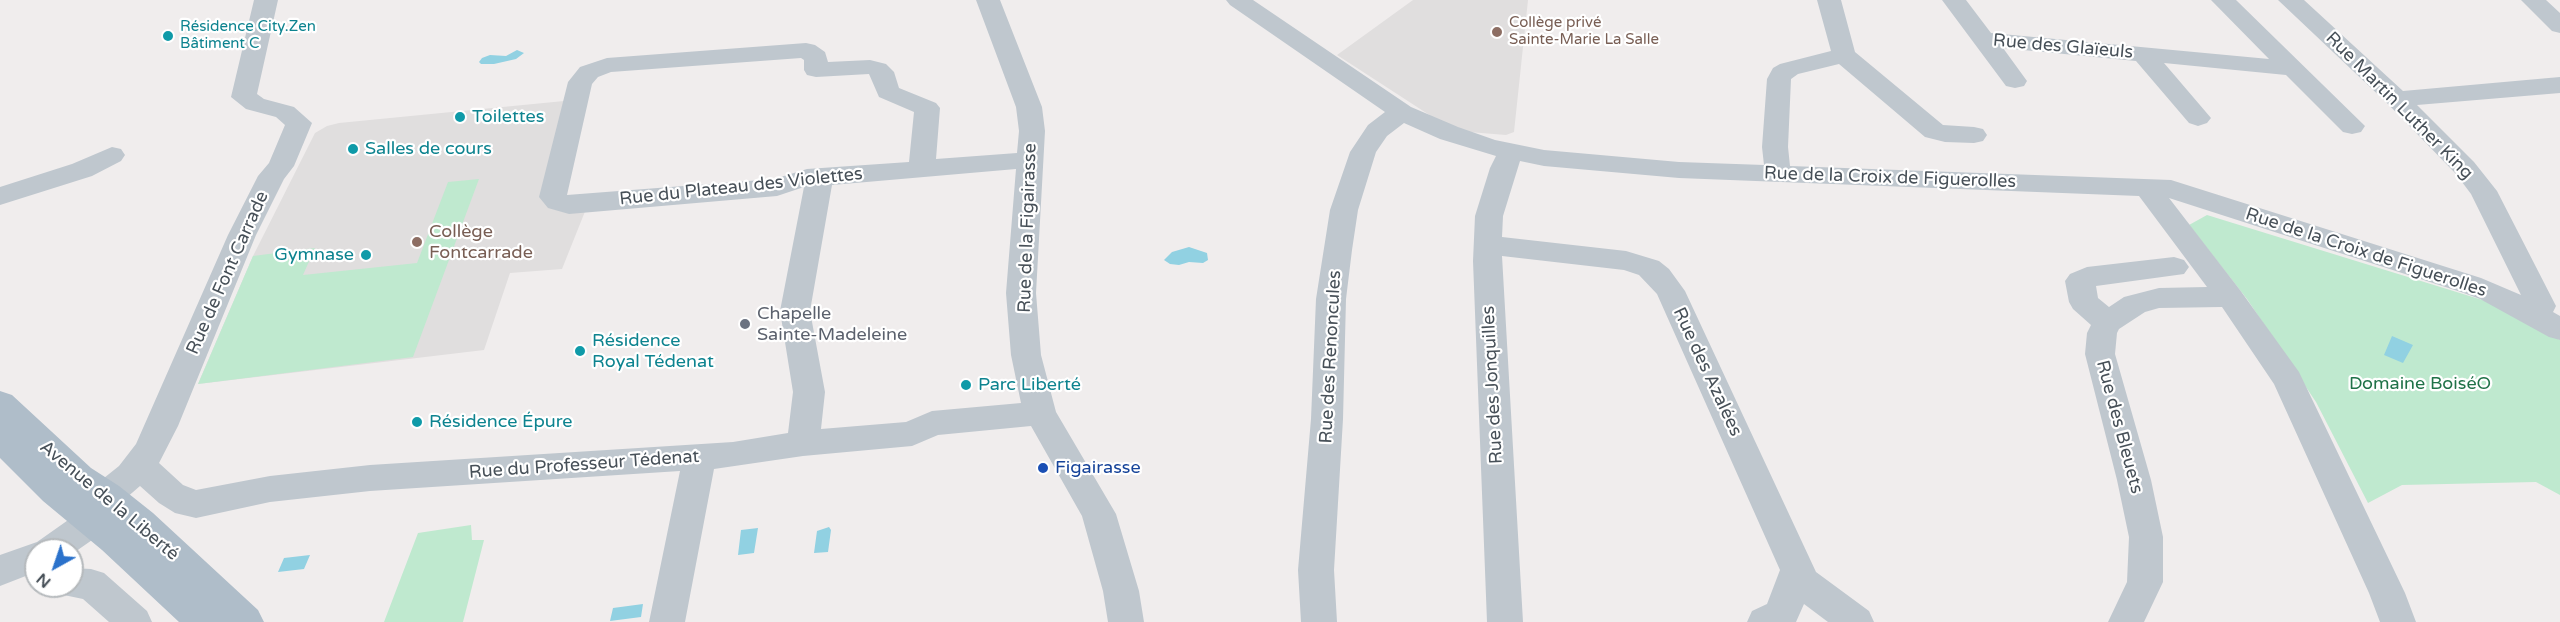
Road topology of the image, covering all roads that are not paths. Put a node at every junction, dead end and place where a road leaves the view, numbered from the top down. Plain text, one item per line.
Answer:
1 (266, 0) edge
2 (988, 0) edge
3 (1238, 0) edge
4 (1829, 0) edge
5 (1954, 0) edge
6 (2223, 0) edge
7 (2290, 0) edge
8 (2533, 0) edge
9 (2560, 26) edge
10 (1983, 39) junction
11 (2143, 54) junction
12 (1844, 55) junction
13 (2291, 68) junction
14 (2015, 81) dead end
15 (2560, 85) edge
16 (2397, 99) junction
17 (1401, 112) junction
18 (2198, 118) dead end
19 (2352, 126) dead end
20 (1974, 135) dead end
21 (1511, 152) junction
22 (112, 155) dead end
23 (1030, 160) junction
24 (922, 169) junction
25 (1778, 175) junction
26 (820, 177) junction
27 (2146, 187) junction
28 (0, 196) edge
29 (1488, 245) junction
30 (2174, 267) dead end
31 (2230, 297) junction
32 (2108, 322) junction
33 (2549, 323) edge
34 (0, 404) edge
35 (1040, 413) junction
36 (0, 436) edge
37 (803, 443) junction
38 (717, 456) junction
39 (139, 465) junction
40 (94, 515) junction
41 (61, 538) edge
42 (1797, 578) junction
43 (84, 584) edge
44 (1779, 620) edge
45 (134, 622) edge
46 (206, 622) edge
47 (244, 622) edge
48 (667, 622) edge
49 (1126, 622) edge
50 (1318, 622) edge
51 (1505, 622) edge
52 (1856, 622) edge
53 (2126, 622) edge
54 (2398, 622) edge

1 - 39 street, Rue de Font Carrade
2 - 23 street, Rue de la Figairasse
3 - 17 street, Rue de la Croix de Figuerolles
4 - 12 street
5 - 10 street
6 - 13 street
7 - 16 street, Rue Martin Luther King
8 - 9 street
10 - 11 street, Rue des Glaïeuls
10 - 14 street
11 - 13 street, Rue des Glaïeuls
11 - 18 street, Rue des Glaïeuls
12 - 20 street
12 - 25 street
13 - 19 street
15 - 16 street
16 - 33 street, Rue Martin Luther King
17 - 21 street, Rue de la Croix de Figuerolles
17 - 50 street, Rue des Renoncules
21 - 25 street, Rue de la Croix de Figuerolles
21 - 29 street, Rue des Jonquilles
22 - 28 street
23 - 24 street, Rue du Plateau des Violettes
23 - 35 street, Rue de la Figairasse
24 - 26 street, Rue du Plateau des Violettes
24 - 26 street, Rue du Plateau des Violettes
25 - 27 street, Rue de la Croix de Figuerolles
26 - 37 street
27 - 31 street
27 - 33 street, Rue de la Croix de Figuerolles
29 - 42 street, Rue des Azalées
29 - 51 street, Rue des Jonquilles
30 - 32 street
31 - 32 street
31 - 54 street
32 - 53 street, Rue des Bleuets
34 - 40 main road, Avenue de la Liberté
35 - 37 street, Rue du Professeur Tédenat
35 - 49 street, Rue de la Figairasse
36 - 40 main road, Avenue de la Liberté
37 - 38 street, Rue du Professeur Tédenat
38 - 39 street, Rue du Professeur Tédenat
38 - 48 street
39 - 40 street, Rue de Font Carrade
40 - 41 street, Rue de Font Carrade
40 - 46 main road
40 - 47 main road, Avenue de la Liberté
42 - 44 street
42 - 52 street
43 - 45 street

